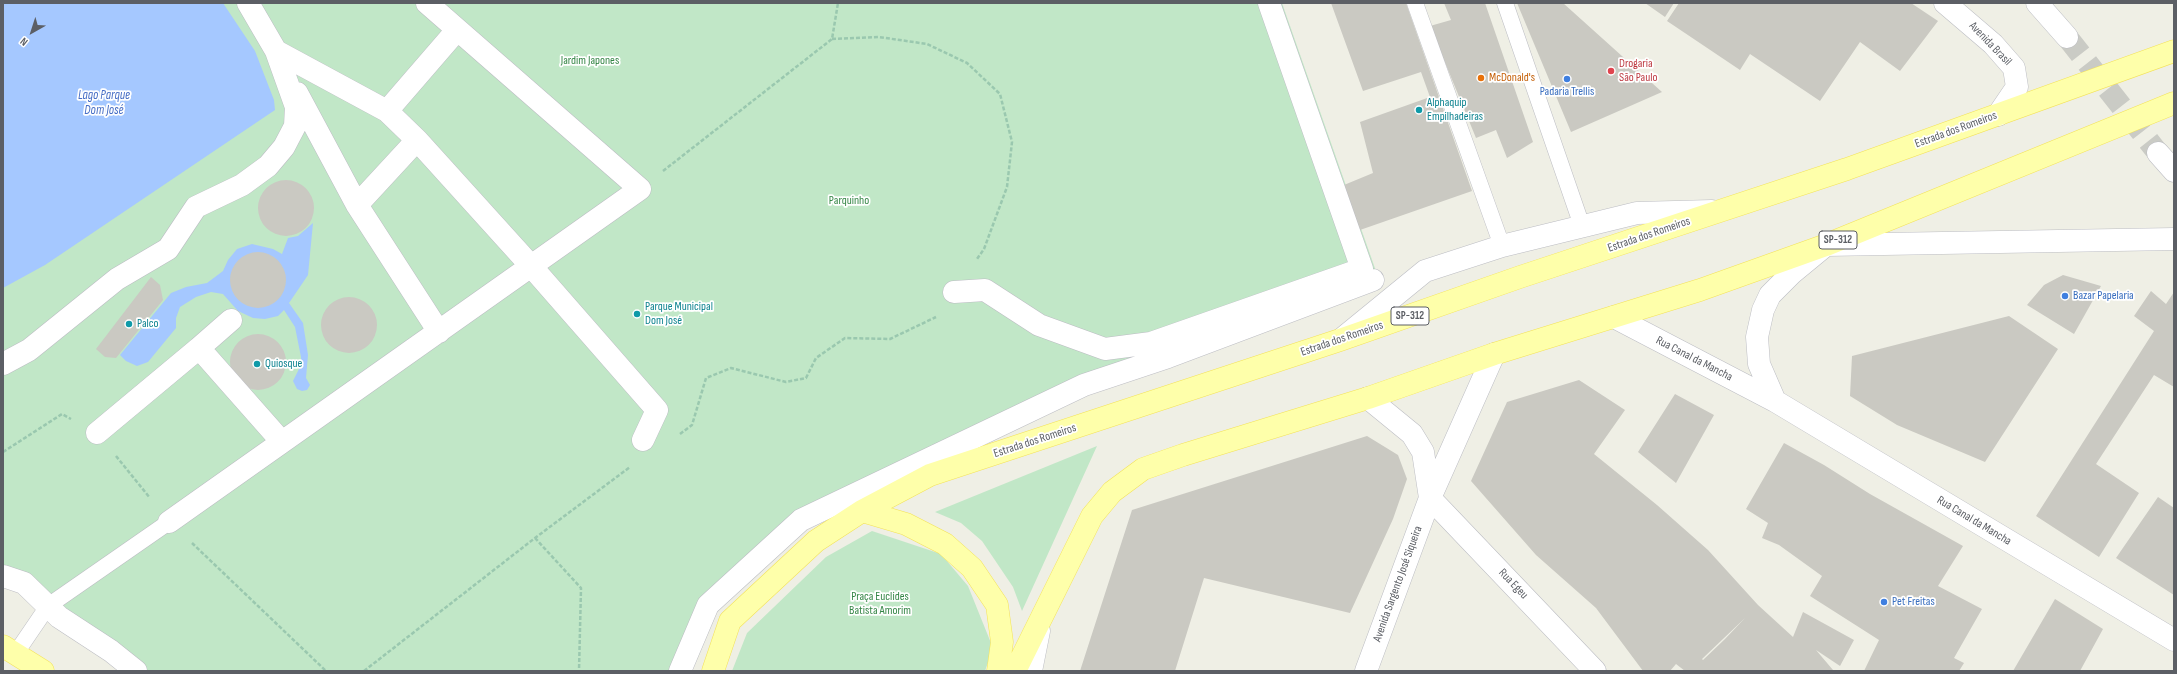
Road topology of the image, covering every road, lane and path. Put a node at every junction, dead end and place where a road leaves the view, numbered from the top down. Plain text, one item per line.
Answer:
1 (248, 3) edge
2 (838, 3) edge
3 (1269, 3) edge
4 (1415, 3) edge
5 (1505, 3) edge
6 (1945, 3) edge
7 (2037, 3) edge
8 (429, 4) edge
9 (457, 30) junction
10 (2068, 37) tunnel mouth
11 (832, 39) junction
12 (276, 50) junction
13 (2174, 51) edge
14 (2174, 103) edge
15 (387, 111) junction
16 (1998, 115) junction
17 (417, 140) junction
18 (2158, 153) tunnel mouth
19 (2174, 171) edge
20 (640, 189) junction
21 (357, 205) junction
22 (1722, 211) junction
23 (1582, 226) junction
24 (2174, 239) edge
25 (1826, 245) junction
26 (1502, 246) junction
27 (531, 266) junction
28 (1373, 280) dead end
29 (954, 292) junction
30 (1614, 317) junction
31 (231, 320) dead end
32 (439, 332) junction
33 (1340, 340) junction
34 (199, 348) junction
35 (1494, 354) junction
36 (3, 364) edge
37 (1368, 398) junction
38 (1775, 401) junction
39 (97, 433) dead end
40 (643, 440) junction
41 (282, 442) junction
42 (1430, 498) junction
43 (862, 511) junction
44 (169, 522) junction
45 (535, 538) junction
46 (3, 576) edge
47 (48, 606) junction
48 (1043, 613) junction
49 (2174, 640) edge
50 (10, 650) edge
51 (43, 671) edge
52 (136, 671) edge
53 (326, 671) edge
54 (364, 671) edge
55 (579, 671) edge
56 (680, 671) edge
57 (713, 671) edge
58 (998, 671) edge
59 (1015, 671) edge
60 (1031, 671) edge
61 (1366, 671) edge
62 (1595, 671) edge

1 - 12 street
2 - 11 path
3 - 29 street
4 - 26 lane
5 - 23 lane
6 - 16 street, Avenida Brasil
7 - 10 street
8 - 9 street
9 - 15 street
9 - 20 street
11 - 20 path
11 - 29 path
12 - 15 street
12 - 21 street
12 - 36 street
13 - 16 main road, Estrada dos Romeiros / SP-312
14 - 25 main road, SP-312
15 - 17 street
16 - 22 main road, Estrada dos Romeiros / SP-312
17 - 21 street
17 - 27 street
18 - 19 street
20 - 27 street
21 - 32 street
22 - 23 street
22 - 33 main road, Estrada dos Romeiros / SP-312
23 - 26 street
24 - 25 street
25 - 30 main road, SP-312
25 - 38 street
26 - 33 street
27 - 32 street
27 - 40 street
28 - 56 street
29 - 40 path
30 - 35 main road, SP-312
30 - 38 street, Rua Canal da Mancha
31 - 34 street
32 - 41 street
33 - 43 main road, Estrada dos Romeiros / SP-312
34 - 39 street
34 - 41 street
35 - 37 main road, SP-312
35 - 42 street, Avenida Sargento José Siqueira
37 - 42 street, Avenida Sargento José Siqueira
37 - 48 main road, SP-312
38 - 49 street, Rua Canal da Mancha
40 - 45 path
41 - 44 street
42 - 61 street, Avenida Sargento José Siqueira
42 - 62 street, Rua Egeu
43 - 57 main road, Estrada dos Romeiros / SP-312
43 - 58 main road
44 - 47 lane
44 - 53 path
45 - 54 path
45 - 55 path
46 - 47 street
47 - 50 lane
47 - 52 street
48 - 59 main road, SP-312
48 - 60 street
50 - 51 main road

